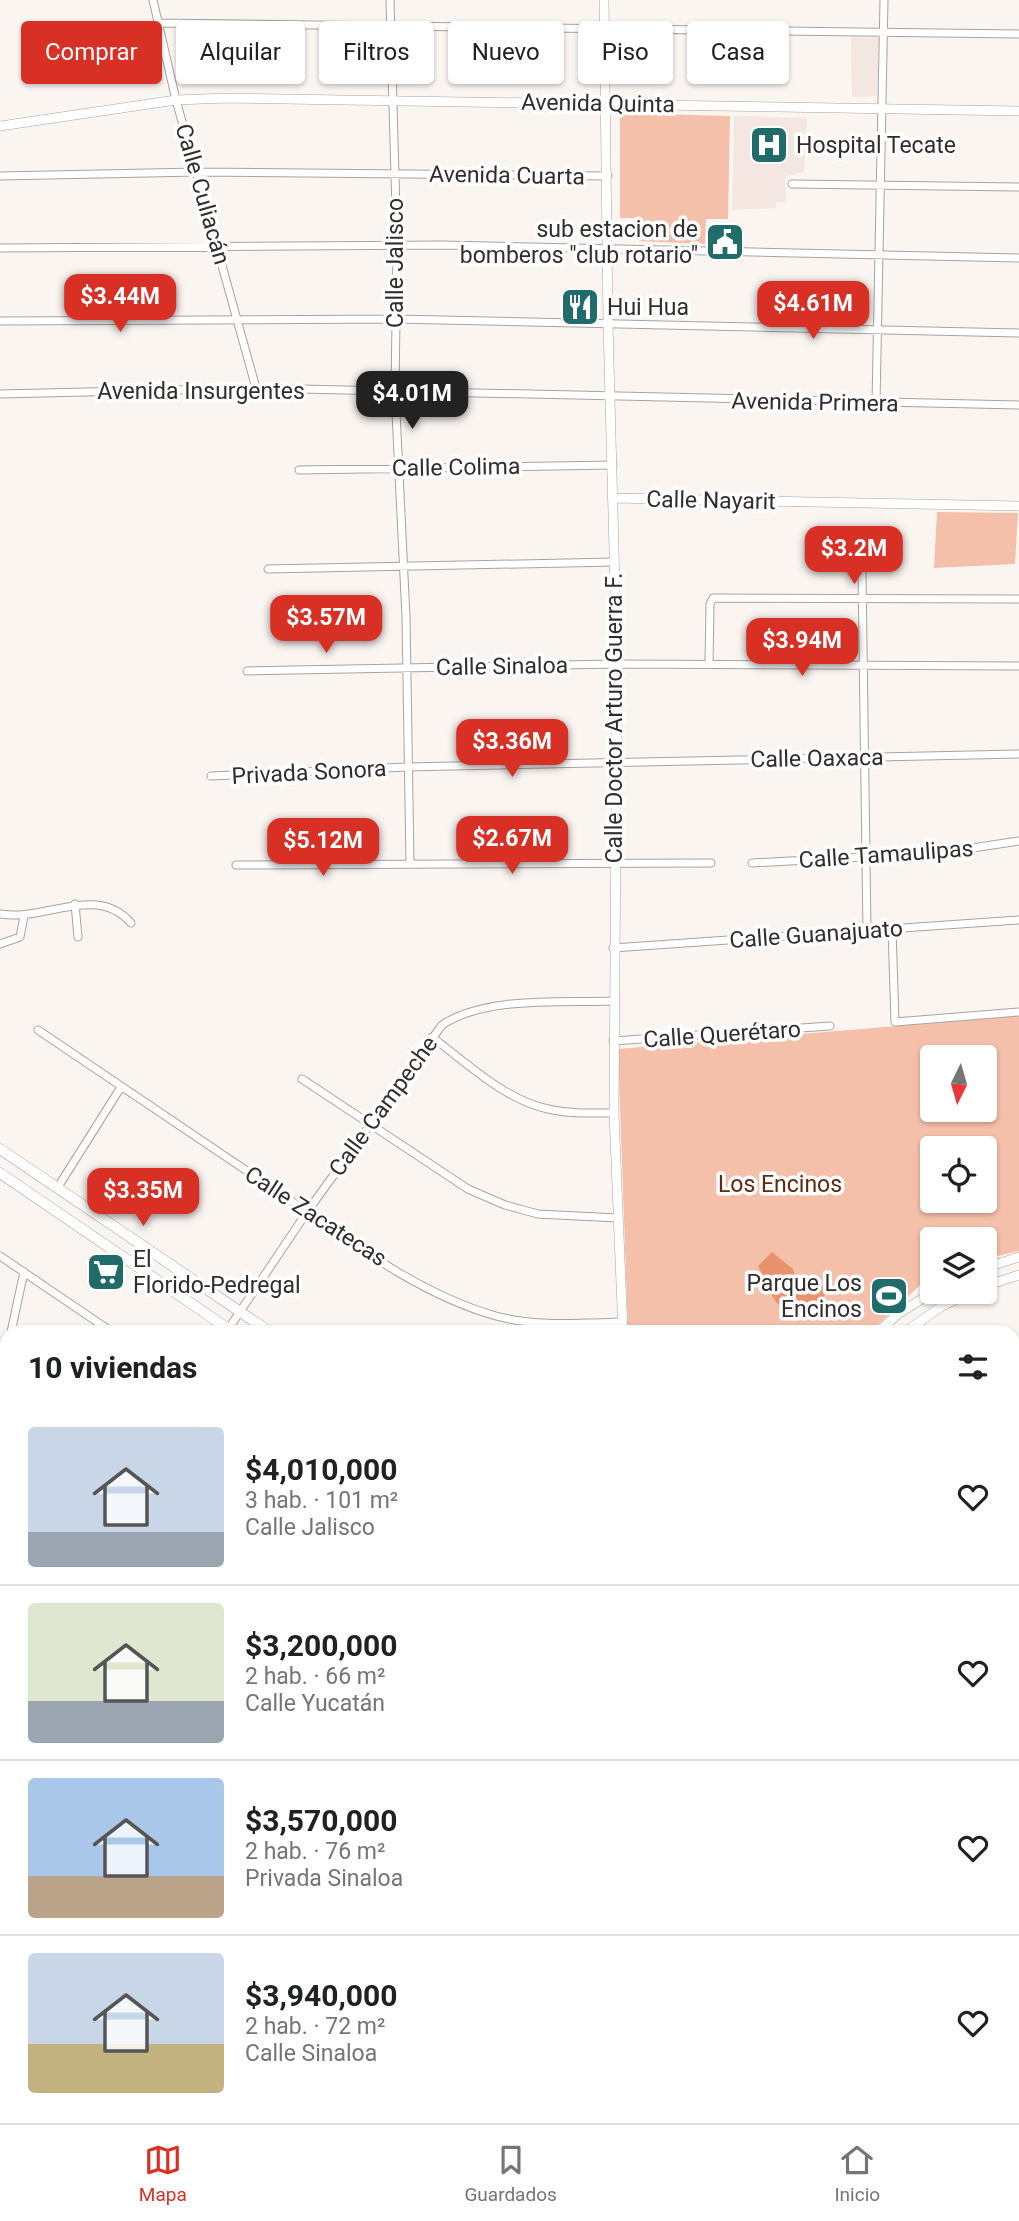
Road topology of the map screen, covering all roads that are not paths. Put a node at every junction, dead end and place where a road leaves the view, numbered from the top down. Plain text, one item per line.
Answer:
1 (153, 0) edge
2 (390, 0) edge
3 (604, 0) edge
4 (884, 0) edge
5 (158, 21) edge
6 (391, 21) edge
7 (605, 21) edge
8 (162, 23) edge
9 (319, 24) edge
10 (434, 25) edge
11 (578, 27) edge
12 (673, 29) edge
13 (883, 33) junction
14 (1019, 34) edge
15 (162, 37) edge
16 (393, 84) edge
17 (605, 84) edge
18 (176, 100) junction
19 (393, 100) junction
20 (605, 104) junction
21 (881, 107) junction
22 (1019, 111) edge
23 (0, 126) edge
24 (197, 172) junction
25 (394, 173) junction
26 (0, 176) edge
27 (608, 176) junction
28 (792, 184) dead end
29 (880, 185) junction
30 (1019, 187) edge
31 (218, 246) junction
32 (397, 246) junction
33 (0, 248) edge
34 (608, 251) junction
35 (881, 256) junction
36 (1019, 258) edge
37 (396, 318) junction
38 (239, 319) junction
39 (0, 321) edge
40 (608, 323) junction
41 (878, 328) junction
42 (1019, 333) edge
43 (256, 388) junction
44 (396, 392) junction
45 (0, 394) edge
46 (611, 398) junction
47 (876, 403) junction
48 (1019, 405) edge
49 (613, 465) junction
50 (400, 468) junction
51 (299, 470) dead end
52 (612, 498) junction
53 (1019, 506) edge
54 (614, 562) junction
55 (404, 564) junction
56 (268, 569) dead end
57 (862, 572) dead end
58 (1019, 599) edge
59 (862, 600) junction
60 (617, 663) junction
61 (709, 664) junction
62 (863, 664) junction
63 (1019, 666) edge
64 (406, 668) junction
65 (247, 671) dead end
66 (1019, 754) edge
67 (864, 757) junction
68 (616, 762) junction
69 (407, 767) junction
70 (211, 776) dead end
71 (1019, 841) edge
72 (865, 855) junction
73 (614, 862) junction
74 (410, 863) junction
75 (711, 863) dead end
76 (752, 863) dead end
77 (236, 866) dead end
78 (75, 904) junction
79 (0, 914) edge
80 (24, 916) junction
81 (1019, 919) edge
82 (131, 923) dead end
83 (892, 929) junction
84 (867, 931) junction
85 (78, 937) dead end
86 (0, 944) edge
87 (613, 948) junction
88 (613, 1001) junction
89 (1019, 1012) edge
90 (830, 1026) dead end
91 (38, 1030) dead end
92 (432, 1037) junction
93 (613, 1041) junction
94 (302, 1079) dead end
95 (121, 1087) junction
96 (614, 1113) junction
97 (368, 1126) junction
98 (0, 1149) edge
99 (0, 1173) edge
100 (58, 1187) junction
101 (307, 1212) junction
102 (617, 1218) junction
103 (0, 1256) edge
104 (1019, 1257) edge
105 (997, 1264) edge
106 (24, 1272) junction
107 (1019, 1276) edge
108 (997, 1282) edge
109 (920, 1300) edge
110 (946, 1304) edge
111 (240, 1312) junction
112 (533, 1322) junction
113 (13, 1325) edge
114 (102, 1325) edge
115 (220, 1325) edge
116 (232, 1325) edge
117 (260, 1325) edge
118 (533, 1325) edge
119 (587, 1325) edge
120 (623, 1325) edge
121 (886, 1325) edge
122 (915, 1325) edge

1 - 5 street, Calle Culiacán
2 - 6 street, Calle Jalisco
3 - 7 street, Calle Doctor Arturo Guerra F.
4 - 13 street
8 - 9 street
10 - 11 street
12 - 13 street
13 - 14 street
13 - 21 street
15 - 18 street, Calle Culiacán
16 - 19 street, Calle Jalisco
17 - 20 street, Calle Doctor Arturo Guerra F.
18 - 19 street, Avenida Quinta
18 - 23 street, Avenida Quinta
18 - 24 street, Calle Culiacán
19 - 20 street, Avenida Quinta
19 - 25 street, Calle Jalisco
20 - 21 street, Avenida Quinta
20 - 27 street, Calle Doctor Arturo Guerra F.
21 - 22 street, Avenida Quinta
21 - 29 street
24 - 25 street, Avenida Cuarta
24 - 26 street, Avenida Cuarta
24 - 31 street, Calle Culiacán
25 - 27 street, Avenida Cuarta
25 - 32 street, Calle Jalisco
27 - 34 street, Calle Doctor Arturo Guerra F.
28 - 29 street
29 - 30 street
29 - 35 street
31 - 32 street
31 - 33 street
31 - 38 street, Calle Culiacán
32 - 34 street
32 - 37 street, Calle Jalisco
34 - 35 street
34 - 40 street, Calle Doctor Arturo Guerra F.
35 - 36 street
35 - 41 street
37 - 38 street
37 - 40 street
37 - 44 street, Calle Jalisco
38 - 39 street
38 - 43 street, Calle Culiacán
40 - 41 street
40 - 46 street, Calle Doctor Arturo Guerra F.
41 - 42 street
41 - 47 street
43 - 44 street, Avenida Insurgentes
43 - 45 street, Avenida Insurgentes
44 - 46 street, Avenida Insurgentes
44 - 50 street, Calle Jalisco
46 - 47 street, Avenida Primera
46 - 49 street, Calle Doctor Arturo Guerra F.
47 - 48 street, Avenida Primera
49 - 50 street, Calle Colima
49 - 52 street, Calle Doctor Arturo Guerra F.
50 - 51 street, Calle Colima
50 - 55 street, Calle Jalisco
52 - 53 street, Calle Nayarit
52 - 54 street, Calle Doctor Arturo Guerra F.
54 - 55 street
54 - 60 street, Calle Doctor Arturo Guerra F.
55 - 56 street
55 - 64 street, Calle Jalisco
57 - 59 street
58 - 59 street
59 - 61 street
59 - 62 street
60 - 61 street, Calle Sinaloa
60 - 64 street, Calle Sinaloa
60 - 68 street, Calle Doctor Arturo Guerra F.
61 - 62 street, Calle Sinaloa
62 - 63 street, Calle Sinaloa
62 - 67 street
64 - 65 street, Calle Sinaloa
64 - 69 street, Calle Jalisco
66 - 67 street, Calle Oaxaca
67 - 68 street, Calle Oaxaca
67 - 72 street
68 - 69 street, Calle Oaxaca
68 - 73 street, Calle Doctor Arturo Guerra F.
69 - 70 street, Privada Sonora
69 - 74 street, Calle Jalisco
71 - 72 street, Calle Tamaulipas
72 - 76 street, Calle Tamaulipas
72 - 84 street
73 - 74 street
73 - 75 street
73 - 87 street, Calle Doctor Arturo Guerra F.
74 - 77 street
78 - 80 street
78 - 82 street
78 - 85 street
79 - 80 street
80 - 86 street
81 - 83 street, Calle Guanajuato
83 - 84 street, Calle Guanajuato
83 - 89 street
84 - 87 street, Calle Guanajuato
87 - 88 street, Calle Doctor Arturo Guerra F.
88 - 92 street, Calle Campeche
88 - 93 street, Calle Doctor Arturo Guerra F.
90 - 93 street, Calle Querétaro
91 - 95 street, Calle Zacatecas
92 - 96 street
92 - 97 street, Calle Campeche
93 - 96 street, Calle Doctor Arturo Guerra F.
94 - 97 street
95 - 100 street
95 - 101 street, Calle Zacatecas
96 - 102 street, Calle Doctor Arturo Guerra F.
97 - 101 street, Calle Campeche
97 - 102 street
98 - 100 main road
99 - 115 main road
100 - 111 main road
101 - 111 street, Calle Campeche
101 - 112 street, Calle Zacatecas
102 - 120 street, Calle Doctor Arturo Guerra F.
103 - 106 street
104 - 105 street
106 - 113 street
106 - 114 street
107 - 108 street
109 - 121 street
110 - 122 street
111 - 116 street, Calle Campeche
111 - 117 main road
112 - 118 street
112 - 119 street, Calle Zacatecas

